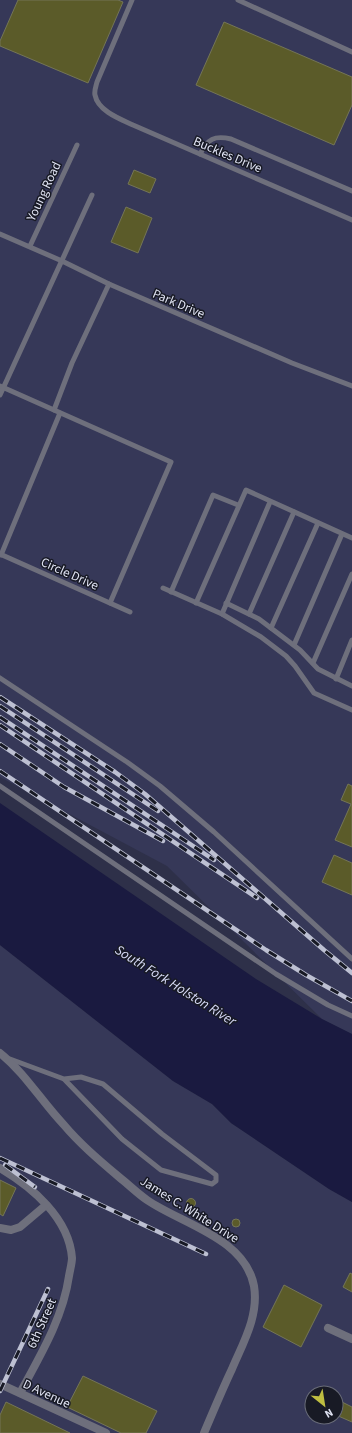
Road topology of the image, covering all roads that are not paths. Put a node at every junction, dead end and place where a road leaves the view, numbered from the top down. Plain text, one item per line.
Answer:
1 (132, 0) edge
2 (238, 0) edge
3 (352, 52) edge
4 (77, 145) dead end
5 (200, 154) junction
6 (352, 191) edge
7 (92, 195) dead end
8 (352, 220) edge
9 (0, 234) edge
10 (30, 246) junction
11 (62, 261) junction
12 (109, 284) junction
13 (352, 386) edge
14 (2, 387) edge
15 (0, 396) edge
16 (54, 410) junction
17 (60, 413) junction
18 (270, 502) junction
19 (238, 505) junction
20 (294, 512) junction
21 (318, 523) junction
22 (342, 534) junction
23 (352, 538) edge
24 (1, 554) edge
25 (352, 574) edge
26 (163, 588) dead end
27 (171, 592) junction
28 (110, 603) junction
29 (196, 603) junction
30 (226, 604) junction
31 (130, 612) dead end
32 (222, 614) junction
33 (250, 614) junction
34 (272, 628) junction
35 (352, 640) edge
36 (294, 645) junction
37 (312, 663) junction
38 (0, 678) edge
39 (336, 679) junction
40 (352, 686) edge
41 (352, 710) edge
42 (0, 786) edge
43 (352, 960) edge
44 (352, 1016) edge
45 (0, 1053) edge
46 (7, 1058) junction
47 (64, 1079) junction
48 (0, 1168) edge
49 (46, 1205) junction
50 (0, 1228) edge
51 (328, 1328) dead end
52 (352, 1339) edge
53 (0, 1384) edge
54 (20, 1393) junction
55 (85, 1423) junction
56 (98, 1433) edge
57 (106, 1433) edge
58 (204, 1433) edge

1 - 5 lane, Buckles Drive
2 - 3 lane
4 - 10 lane, Young Road
5 - 6 lane
5 - 8 lane, Buckles Drive
7 - 11 lane
9 - 10 lane, Park Drive
10 - 11 lane, Park Drive
11 - 12 lane, Park Drive
11 - 14 lane
12 - 13 lane, Park Drive
12 - 16 lane
14 - 15 lane
14 - 16 lane
16 - 17 lane
17 - 24 lane
17 - 28 lane
18 - 19 lane
18 - 20 lane
18 - 30 lane
19 - 27 lane
19 - 29 lane
20 - 21 lane
20 - 33 lane
21 - 22 lane
21 - 34 lane
22 - 23 lane
22 - 36 lane
24 - 28 lane, Circle Drive
25 - 37 lane
26 - 27 lane
27 - 29 lane
28 - 31 lane, Circle Drive
29 - 32 lane
30 - 32 lane
30 - 33 lane
32 - 41 lane
33 - 34 lane
34 - 36 lane
35 - 39 lane
36 - 37 lane
37 - 39 lane
38 - 43 lane
39 - 40 lane
42 - 44 lane
45 - 46 street, James C. White Drive
46 - 47 lane
46 - 58 street, James C. White Drive
47 - 47 lane
48 - 49 street, 6th Street
49 - 50 street
49 - 54 street, 6th Street
51 - 52 street
53 - 54 street, D Avenue
54 - 55 street, D Avenue
55 - 56 street, D Avenue
55 - 57 street, D Avenue

